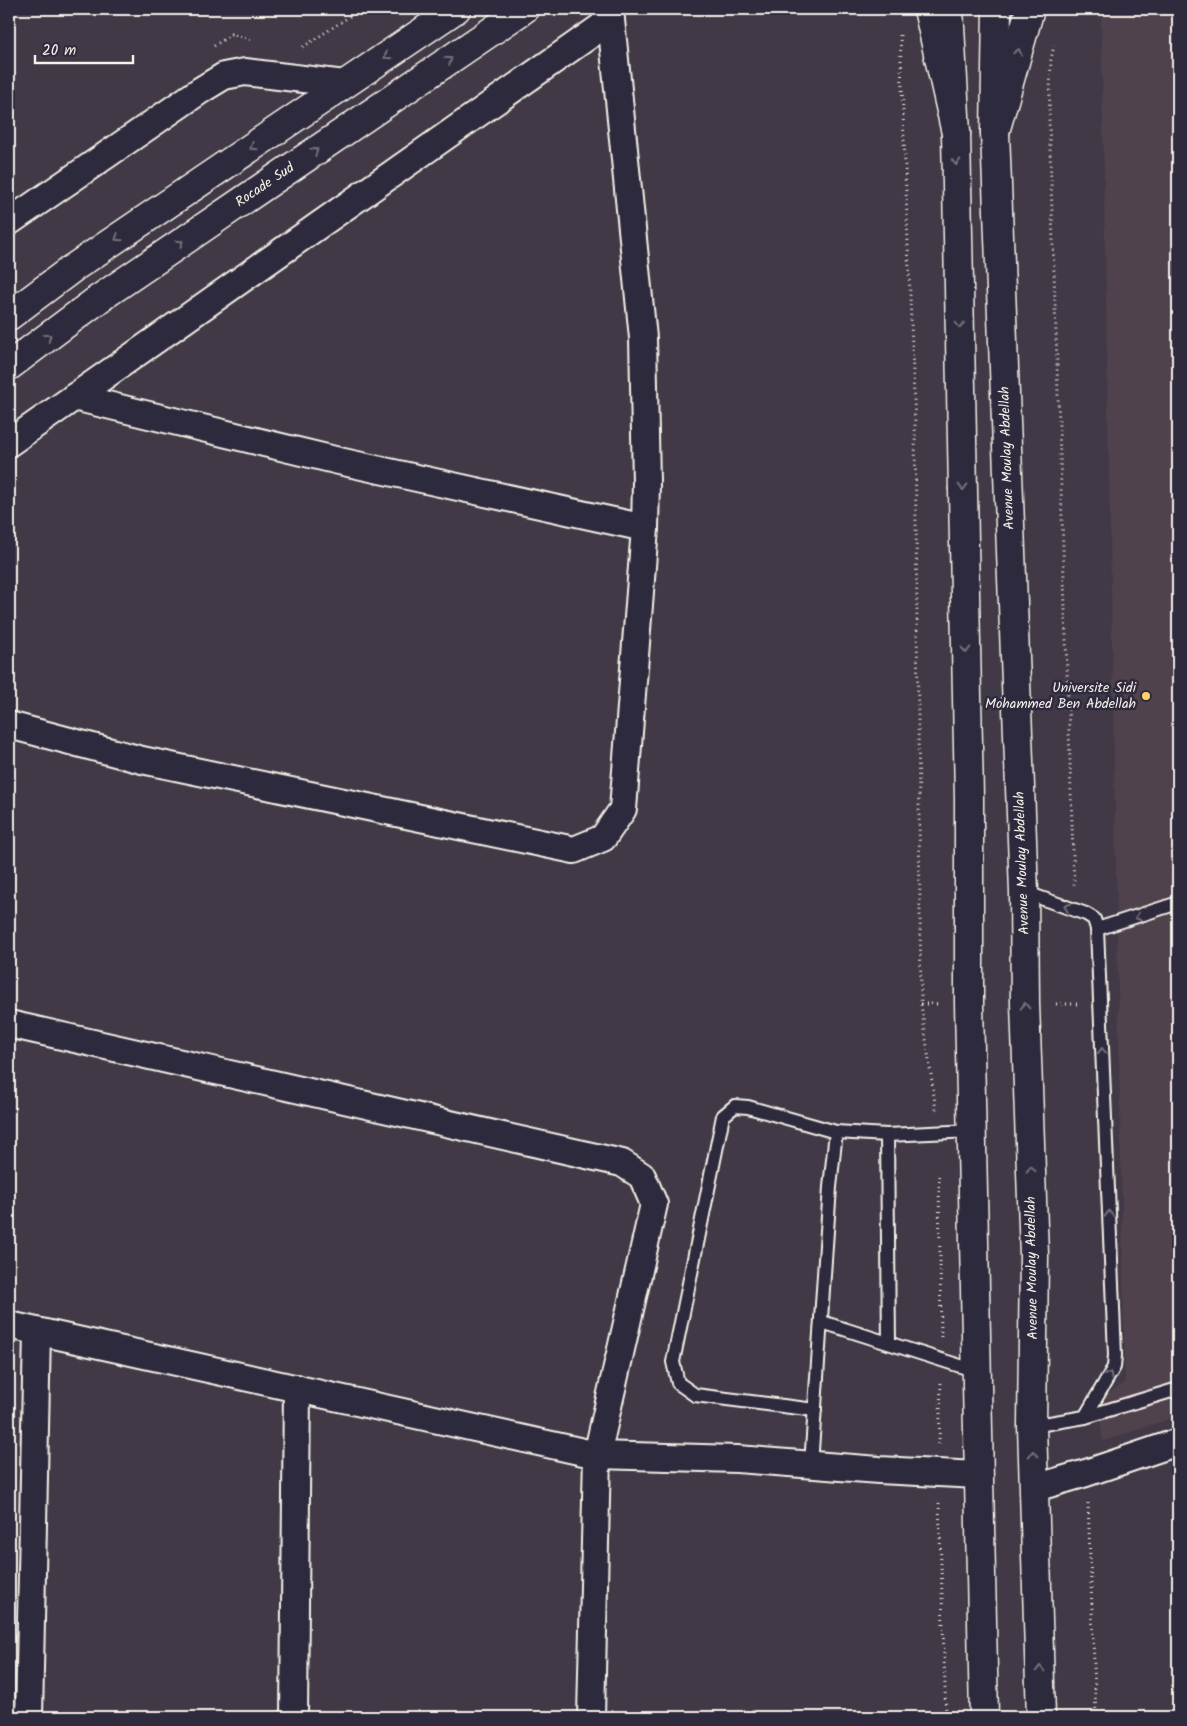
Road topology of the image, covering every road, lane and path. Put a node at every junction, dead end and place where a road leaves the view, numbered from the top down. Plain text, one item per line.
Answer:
1 (456, 9) edge
2 (524, 9) edge
3 (928, 9) edge
4 (949, 9) edge
5 (997, 9) edge
6 (1030, 9) edge
7 (608, 14) edge
8 (900, 28) dead end
9 (1054, 43) dead end
10 (345, 84) junction
11 (995, 132) junction
12 (956, 133) junction
13 (9, 222) edge
14 (9, 316) edge
15 (9, 366) edge
16 (74, 397) junction
17 (9, 442) edge
18 (645, 528) junction
19 (9, 725) edge
20 (1024, 892) junction
21 (1178, 903) edge
22 (1075, 910) junction
23 (1097, 929) junction
24 (9, 1024) edge
25 (972, 1131) junction
26 (836, 1132) junction
27 (939, 1132) junction
28 (887, 1135) junction
29 (822, 1322) junction
30 (9, 1325) edge
31 (37, 1332) junction
32 (889, 1344) junction
33 (942, 1361) junction
34 (976, 1371) junction
35 (297, 1388) junction
36 (1178, 1389) edge
37 (815, 1410) junction
38 (1085, 1417) junction
39 (1032, 1426) junction
40 (1178, 1442) edge
41 (597, 1455) junction
42 (810, 1465) junction
43 (938, 1473) junction
44 (1086, 1473) junction
45 (978, 1475) junction
46 (1035, 1488) junction
47 (29, 1717) edge
48 (294, 1717) edge
49 (591, 1717) edge
50 (946, 1717) edge
51 (984, 1717) edge
52 (1041, 1717) edge
53 (1096, 1717) edge

1 -> 10 main road
15 -> 2 main road, Rocade Sud
3 - 12 main road
4 - 12 main road
5 - 11 main road, Avenue Moulay Abdellah
11 -> 6 main road
7 - 16 street
7 - 18 street
8 - 27 path
9 - 22 path
10 - 13 street
10 -> 14 main road
11 - 20 main road, Avenue Moulay Abdellah
12 -> 25 main road
16 - 17 street
16 - 18 street
18 - 19 street
22 -> 20 lane
39 -> 20 main road, Avenue Moulay Abdellah
21 -> 23 lane
22 - 23 lane
38 -> 23 lane
24 - 41 street
25 - 27 lane
25 - 34 main road
26 - 28 lane
26 - 29 lane
26 - 37 lane
27 - 28 lane
27 - 33 path
28 - 32 lane
29 - 32 lane
29 - 37 lane
30 - 31 street
31 - 35 street
31 - 47 street
32 - 33 lane
33 - 34 lane
33 - 43 path
34 - 45 main road
35 - 41 street
35 - 48 street
36 - 38 lane
37 - 42 lane
38 - 39 lane
46 -> 39 main road, Avenue Moulay Abdellah
40 - 44 street
41 - 42 street
41 - 49 street
42 - 43 street
43 - 45 street
43 - 50 path
44 - 46 street
44 - 53 path
45 - 51 main road
52 -> 46 main road, Avenue Moulay Abdellah

